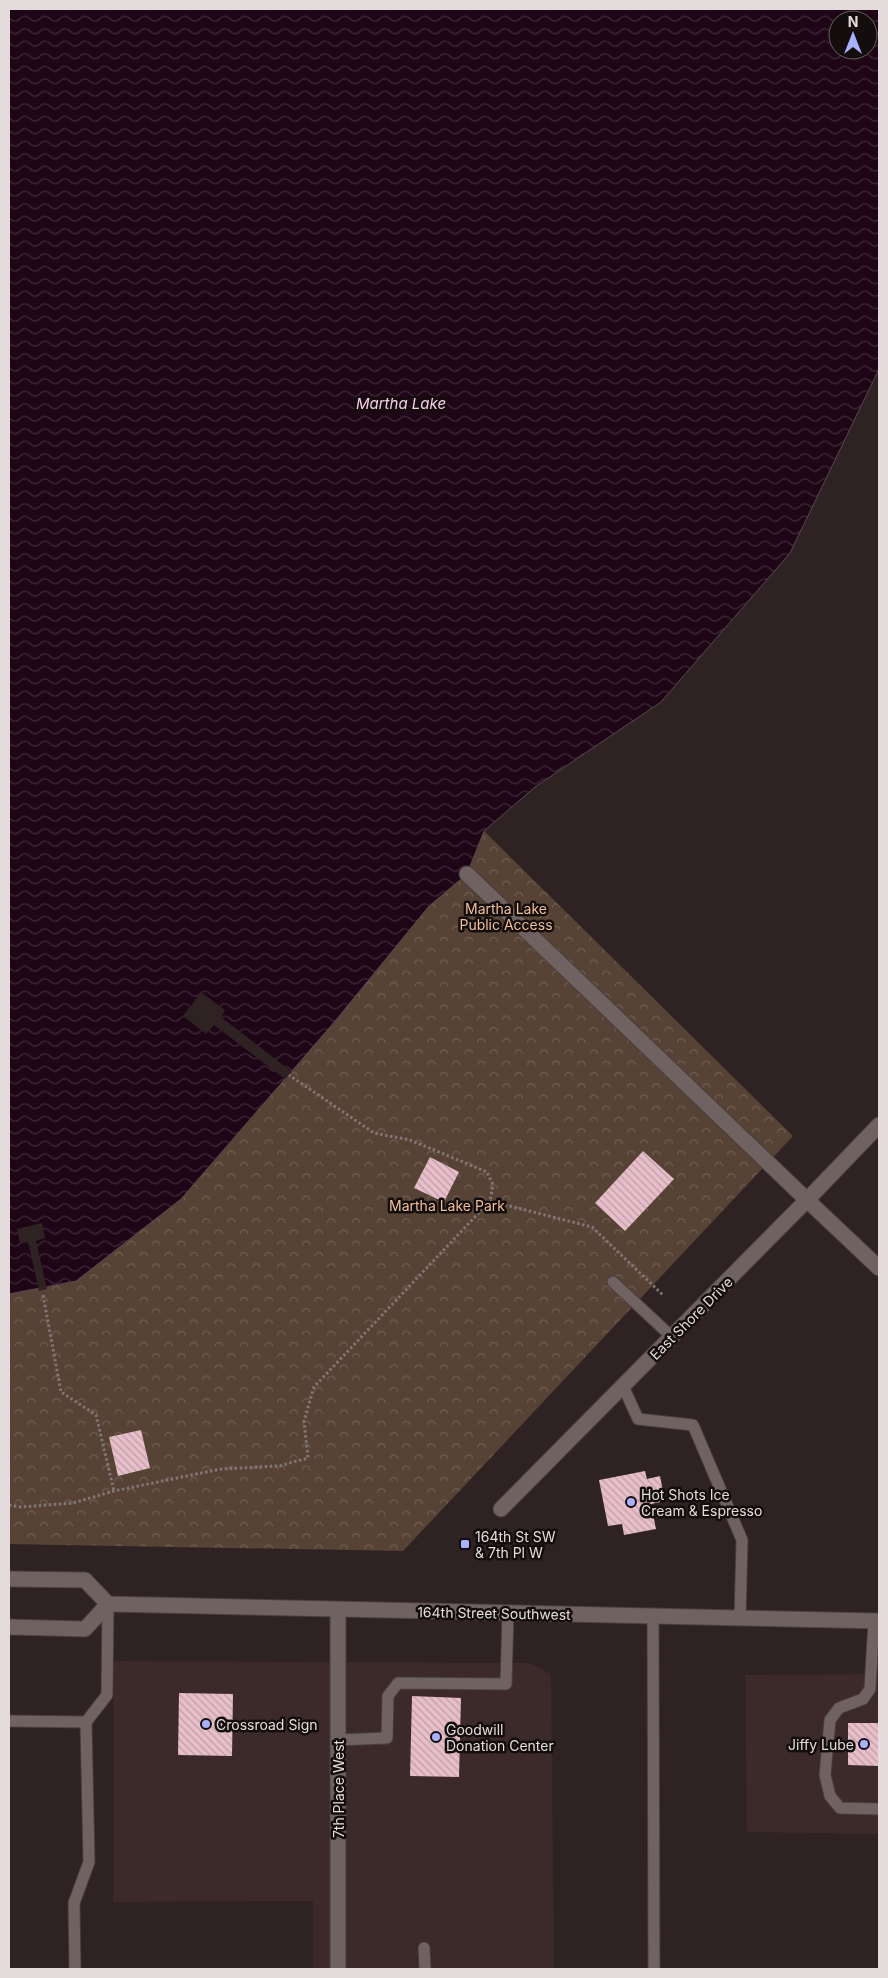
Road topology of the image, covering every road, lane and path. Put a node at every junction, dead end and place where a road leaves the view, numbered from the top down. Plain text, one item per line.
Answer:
1 (467, 874) dead end
2 (289, 1075) dead end
3 (879, 1124) edge
4 (807, 1200) junction
5 (490, 1201) junction
6 (879, 1268) edge
7 (613, 1282) dead end
8 (43, 1295) dead end
9 (664, 1296) dead end
10 (672, 1337) junction
11 (623, 1386) junction
12 (114, 1491) junction
13 (9, 1505) edge
14 (501, 1509) dead end
15 (9, 1579) edge
16 (108, 1604) junction
17 (338, 1610) junction
18 (508, 1613) junction
19 (653, 1616) junction
20 (740, 1618) junction
21 (876, 1621) edge
22 (9, 1627) edge
23 (9, 1721) edge
24 (86, 1722) junction
25 (338, 1740) junction
26 (879, 1809) edge
27 (424, 1948) dead end
28 (75, 1969) edge
29 (338, 1969) edge
30 (424, 1969) edge
31 (654, 1969) edge

1 - 4 street
2 - 5 path
3 - 4 street, East Shore Drive
4 - 6 street
4 - 10 street, East Shore Drive
5 - 9 path
5 - 12 path
7 - 10 lane
8 - 12 path
10 - 11 street, East Shore Drive
11 - 14 street, East Shore Drive
11 - 20 lane
12 - 13 path
15 - 16 street
16 - 17 street, 164th Street Southwest
16 - 22 street
16 - 24 lane
17 - 18 street, 164th Street Southwest
17 - 25 street, 7th Place West
18 - 19 street, 164th Street Southwest
18 - 25 lane
19 - 20 street, 164th Street Southwest
19 - 31 lane
20 - 21 street, 164th Street Southwest
21 - 26 lane
23 - 24 lane
24 - 28 lane
25 - 29 street, 7th Place West
27 - 30 lane

